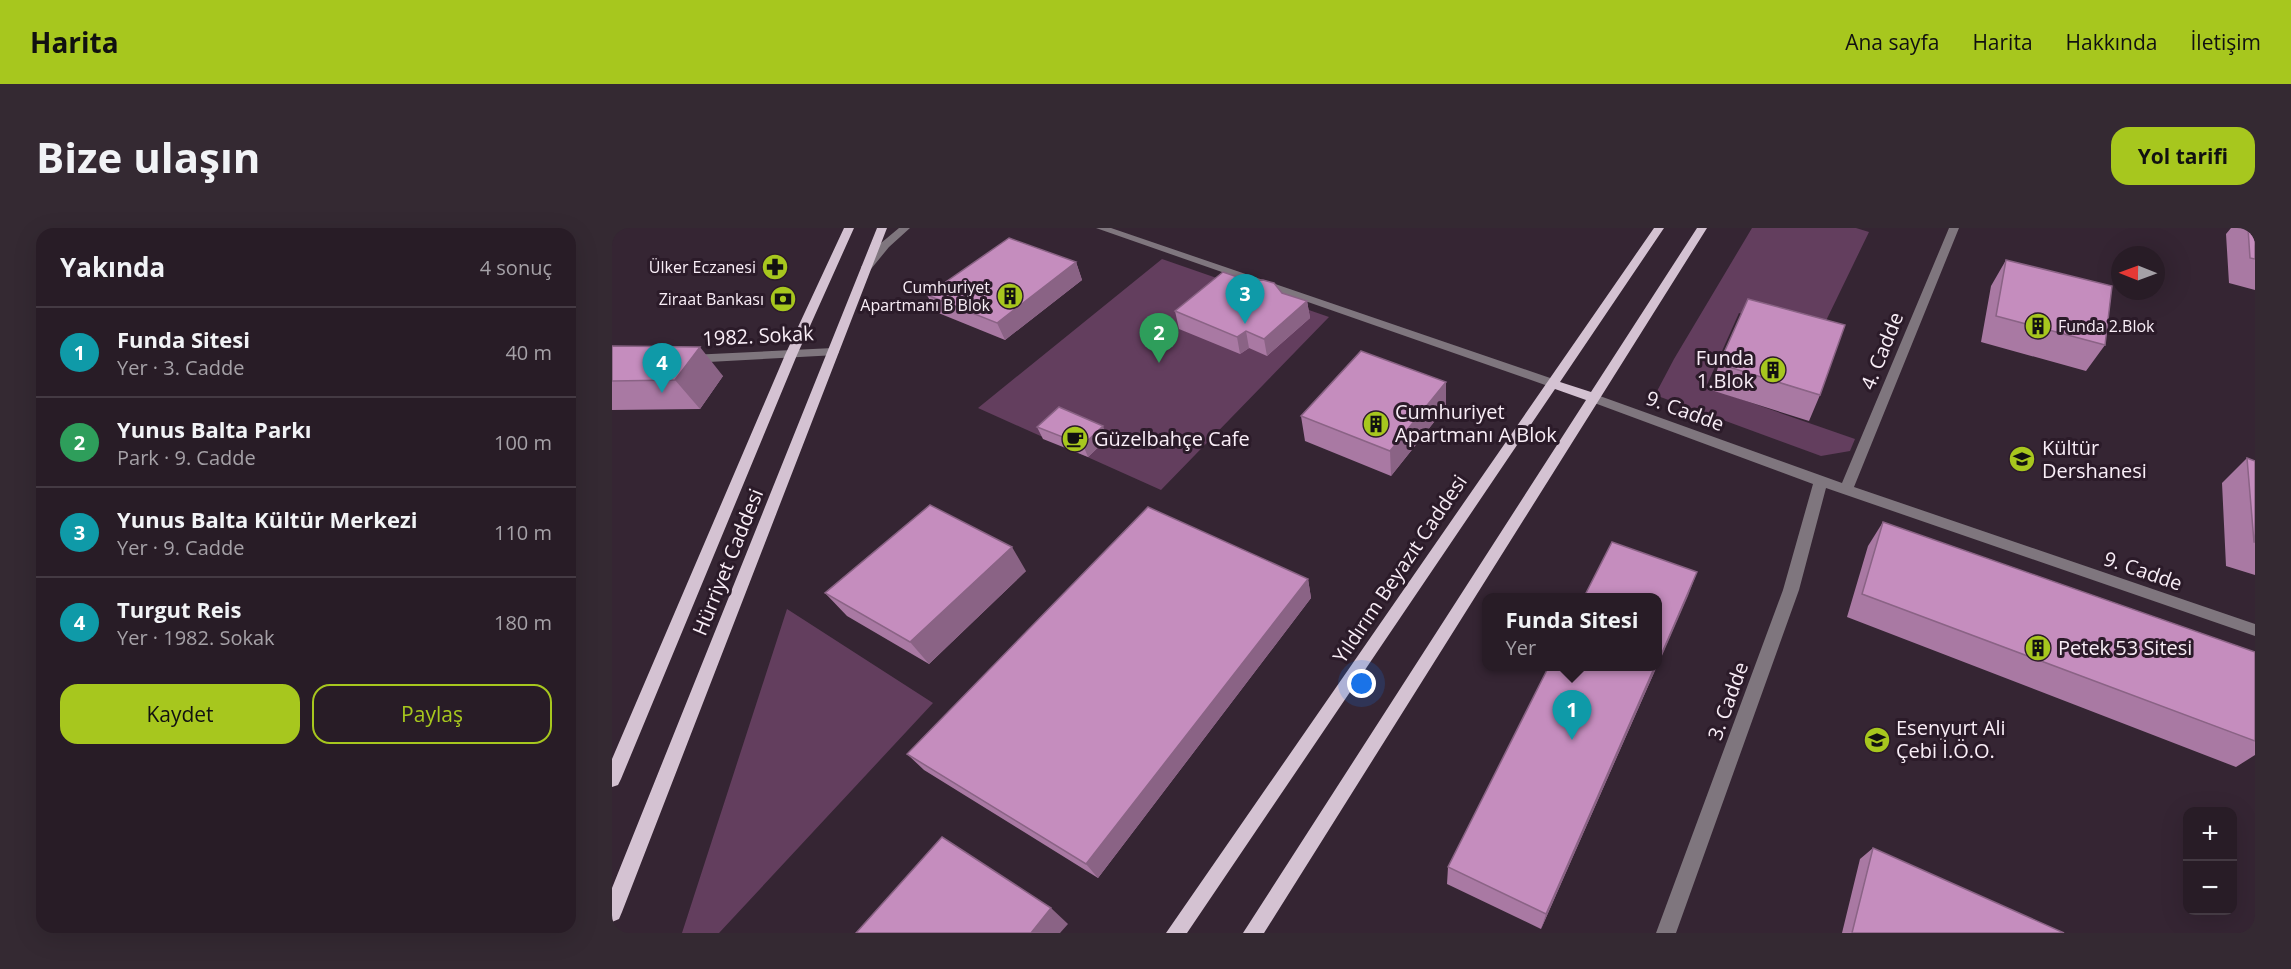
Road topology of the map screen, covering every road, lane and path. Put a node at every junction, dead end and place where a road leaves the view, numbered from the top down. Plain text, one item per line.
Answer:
1 (849, 228) edge
2 (882, 228) edge
3 (905, 228) edge
4 (1101, 228) edge
5 (1659, 228) edge
6 (1702, 228) edge
7 (1954, 228) edge
8 (867, 267) junction
9 (833, 352) junction
10 (791, 355) junction
11 (672, 360) edge
12 (1552, 383) junction
13 (1593, 398) junction
14 (1821, 481) junction
15 (1846, 489) junction
16 (2255, 630) edge
17 (612, 780) edge
18 (612, 912) edge
19 (1176, 933) edge
20 (1252, 933) edge
21 (1666, 933) edge

1 - 10 main road, Hürriyet Caddesi
2 - 8 main road, Hürriyet Caddesi
3 - 8 street
4 - 12 street, 9. Cadde
5 - 12 main road, Yıldırım Beyazıt Caddesi
6 - 13 main road
7 - 15 street, 4. Cadde
8 - 9 main road, Hürriyet Caddesi
9 - 10 street, 1982. Sokak
9 - 18 main road, Hürriyet Caddesi
10 - 11 street, 1982. Sokak
10 - 17 main road, Hürriyet Caddesi
12 - 13 main road, 9. Cadde
12 - 19 main road, Yıldırım Beyazıt Caddesi
13 - 14 street, 9. Cadde
13 - 20 main road
14 - 15 street, 9. Cadde
14 - 21 street, 3. Cadde
15 - 16 street, 9. Cadde

